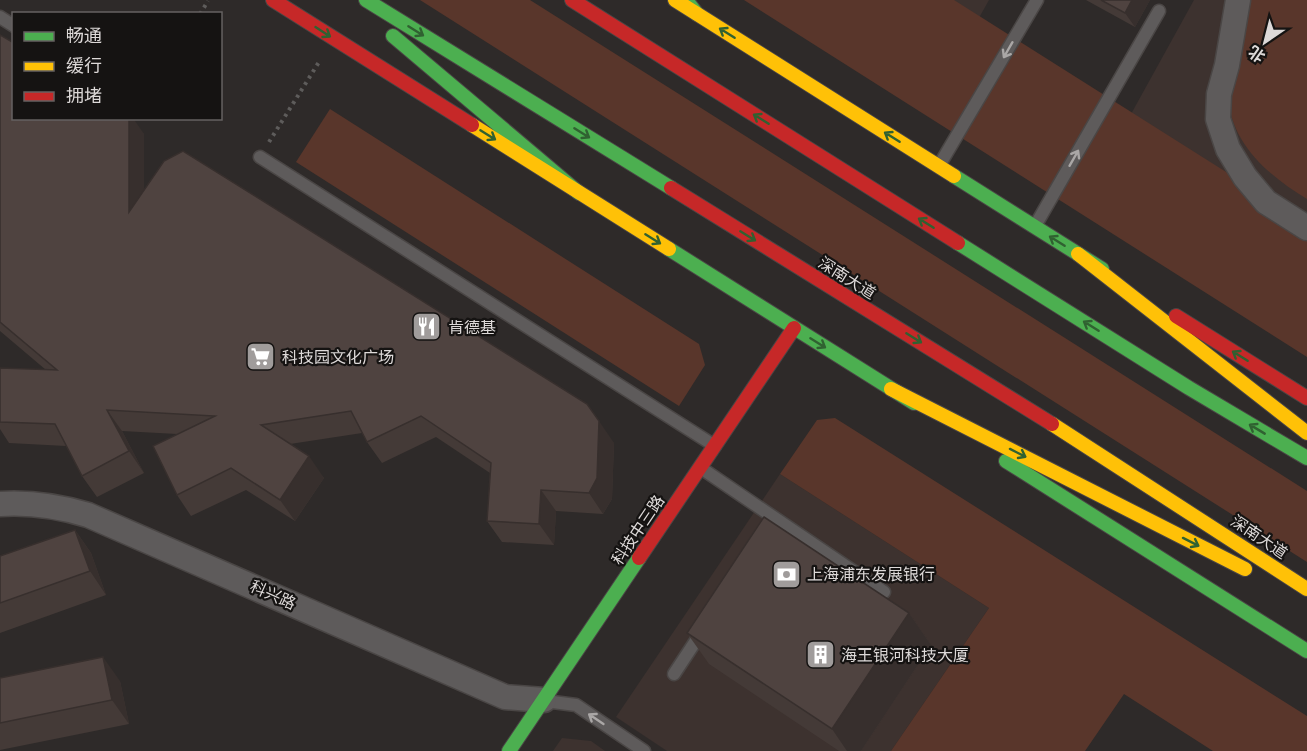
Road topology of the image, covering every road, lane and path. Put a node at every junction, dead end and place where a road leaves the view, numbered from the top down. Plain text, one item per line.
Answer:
1 (273, 0) edge
2 (350, 0) edge
3 (366, 0) edge
4 (572, 0) edge
5 (675, 0) edge
6 (686, 0) edge
7 (1037, 0) edge
8 (1238, 0) edge
9 (1159, 11) dead end
10 (697, 14) junction
11 (334, 39) junction
12 (260, 157) joint
13 (939, 166) junction
14 (579, 193) junction
15 (1035, 227) junction
16 (1307, 228) edge
17 (1078, 254) junction
18 (794, 328) junction
19 (891, 388) junction
20 (1307, 398) edge
21 (1307, 433) edge
22 (715, 446) junction
23 (1307, 458) edge
24 (700, 468) junction
25 (0, 504) edge
26 (1307, 589) edge
27 (884, 592) dead end
28 (1307, 601) edge
29 (712, 616) edge
30 (1307, 651) edge
31 (674, 674) dead end
32 (543, 700) junction
33 (510, 751) edge
34 (644, 751) edge

1 -> 11 main road
2 - 14 main road
3 -> 26 main road, 深南大道
23 -> 4 main road
5 - 10 main road
6 - 10 main road
7 -> 13 lane
8 - 16 street
15 -> 9 lane
13 -> 10 main road
11 - 12 path
11 -> 14 main road
12 - 22 lane
13 - 15 main road
14 -> 18 main road
17 -> 15 main road
20 -> 17 main road
17 - 21 main road
18 -> 19 main road
18 - 22 main road, 科技中三路
19 -> 28 main road
19 - 30 main road
22 - 24 main road, 科技中三路
24 - 27 lane
24 - 32 main road, 科技中三路
25 - 32 street, 科兴路
29 - 31 lane
32 - 33 main road, 科技中三路
34 -> 32 lane

